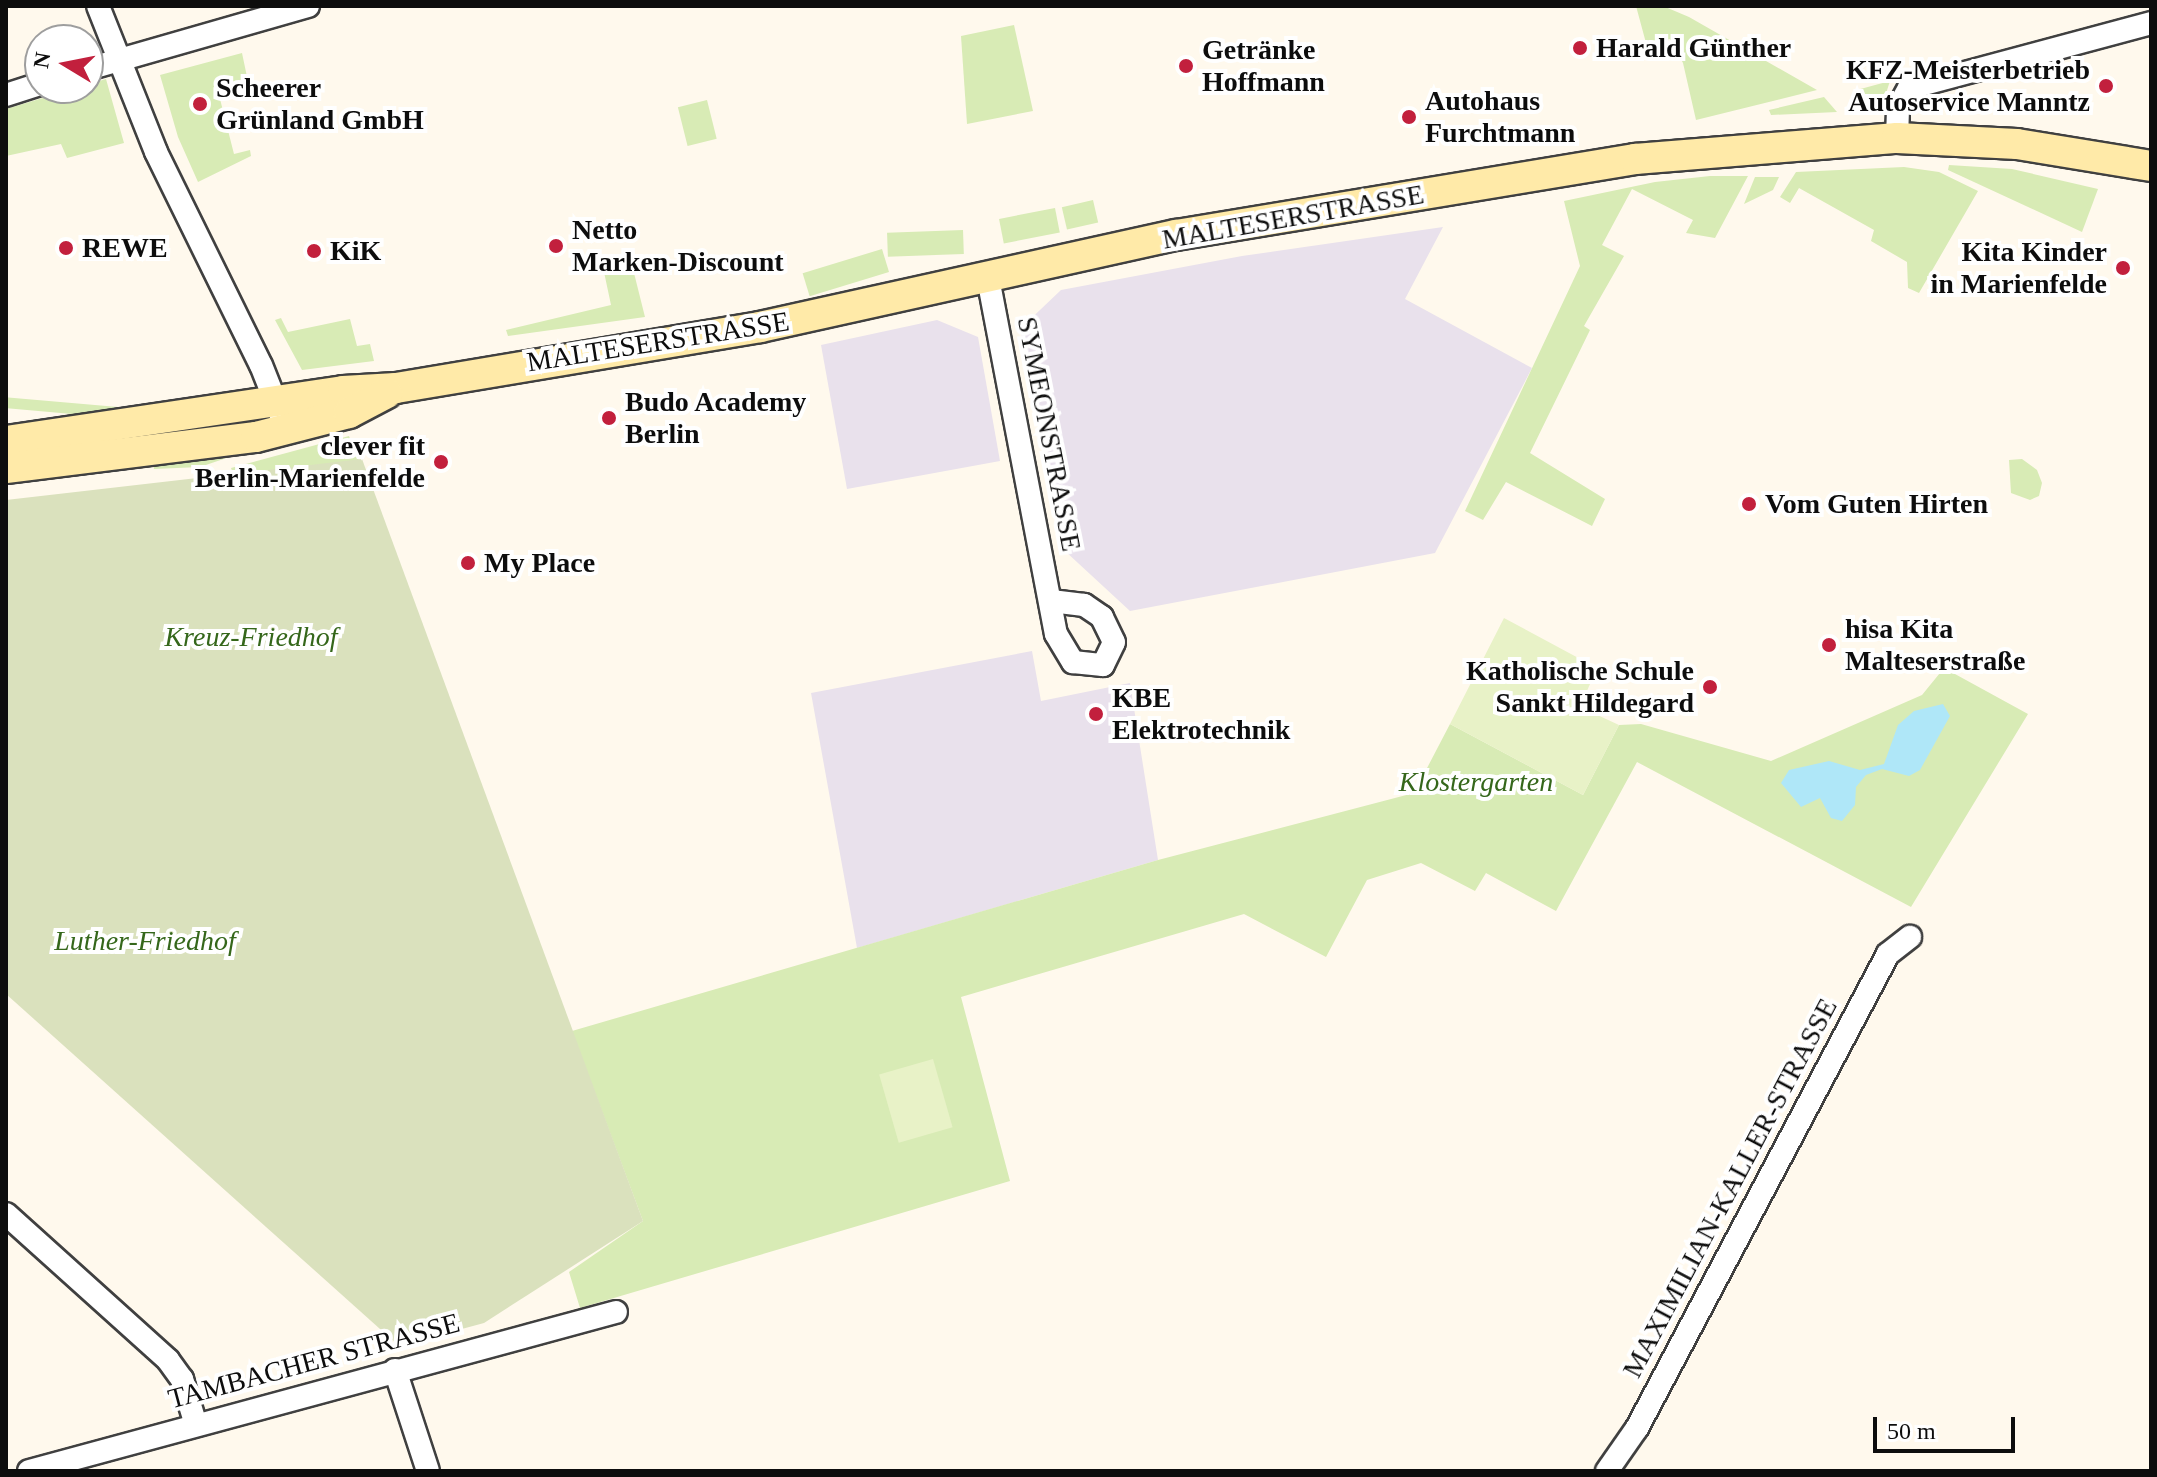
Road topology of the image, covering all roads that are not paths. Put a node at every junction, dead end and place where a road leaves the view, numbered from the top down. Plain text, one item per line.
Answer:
1 (98, 6) edge
2 (308, 6) edge
3 (2151, 23) edge
4 (122, 59) junction
5 (104, 64) edge
6 (1897, 138) junction
7 (2151, 166) edge
8 (988, 278) junction
9 (280, 416) junction
10 (142, 438) junction
11 (6, 441) edge
12 (6, 468) edge
13 (1051, 601) dead end
14 (1910, 937) dead end
15 (6, 1214) edge
16 (616, 1312) dead end
17 (395, 1370) junction
18 (196, 1425) junction
19 (29, 1471) edge
20 (428, 1471) edge
21 (1607, 1471) edge

1 - 4 street
2 - 4 street
3 - 6 street
4 - 5 street
4 - 9 street
6 - 7 main road, MALTESERSTRASSE
6 - 8 main road, MALTESERSTRASSE
8 - 9 main road, MALTESERSTRASSE
8 - 13 street, SYMEONSTRASSE
9 - 10 main road, MALTESERSTRASSE
10 - 11 main road, MALTESERSTRASSE
10 - 12 main road, MALTESERSTRASSE
14 - 21 street, MAXIMILIAN-KALLER-STRASSE
15 - 18 street
16 - 17 street, TAMBACHER STRASSE
17 - 18 street, TAMBACHER STRASSE
17 - 20 street
18 - 19 street, TAMBACHER STRASSE

